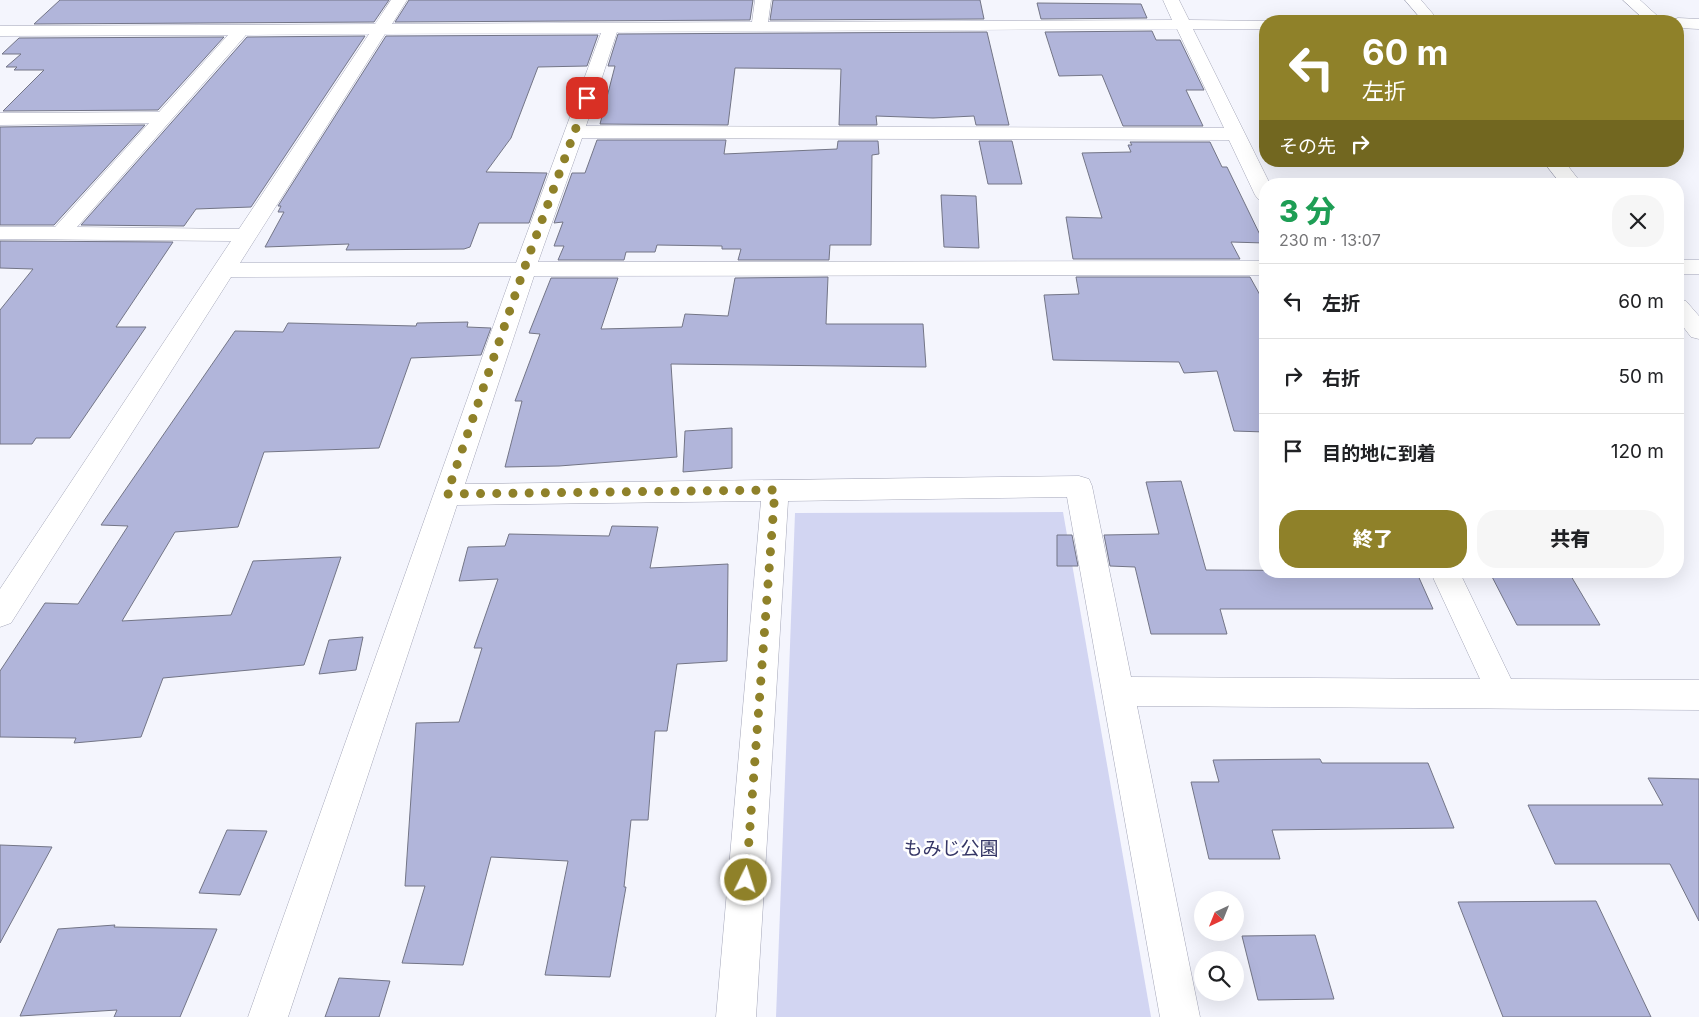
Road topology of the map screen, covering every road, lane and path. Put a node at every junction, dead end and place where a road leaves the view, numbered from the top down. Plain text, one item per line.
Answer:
1 (399, 0) edge
2 (763, 0) edge
3 (1171, 0) edge
4 (1413, 0) edge
5 (1631, 0) edge
6 (1426, 15) edge
7 (1648, 15) edge
8 (1684, 23) edge
9 (1184, 24) junction
10 (1259, 24) edge
11 (1699, 24) edge
12 (759, 28) junction
13 (610, 29) junction
14 (241, 30) junction
15 (380, 30) junction
16 (0, 31) edge
17 (164, 117) junction
18 (0, 119) edge
19 (575, 132) junction
20 (1236, 134) junction
21 (1558, 167) edge
22 (1567, 178) edge
23 (1259, 182) edge
24 (0, 233) edge
25 (61, 233) junction
26 (246, 235) junction
27 (1684, 267) edge
28 (1699, 267) edge
29 (1259, 268) edge
30 (524, 269) junction
31 (224, 270) junction
32 (1684, 313) edge
33 (1699, 331) edge
34 (775, 490) junction
35 (447, 494) junction
36 (1447, 578) edge
37 (0, 614) edge
38 (1118, 691) junction
39 (1502, 694) junction
40 (1699, 695) edge
41 (268, 1017) edge
42 (736, 1017) edge
43 (1180, 1017) edge

1 - 15 street
2 - 12 street
3 - 9 street
4 - 6 street
5 - 7 street
8 - 11 street
9 - 10 street
9 - 12 street
9 - 20 street
12 - 13 street
13 - 15 street
13 - 19 street
14 - 15 street
14 - 16 street
14 - 17 street
15 - 26 street
17 - 18 street
17 - 25 street
19 - 20 street
19 - 30 street
20 - 23 street
21 - 22 street
24 - 25 street
25 - 26 street
26 - 31 street
27 - 28 street
29 - 30 street
30 - 31 street
30 - 35 street
31 - 37 street
32 - 33 street
34 - 35 street
34 - 38 street
34 - 42 street
35 - 41 street
36 - 39 street
38 - 39 street
38 - 43 street
39 - 40 street

